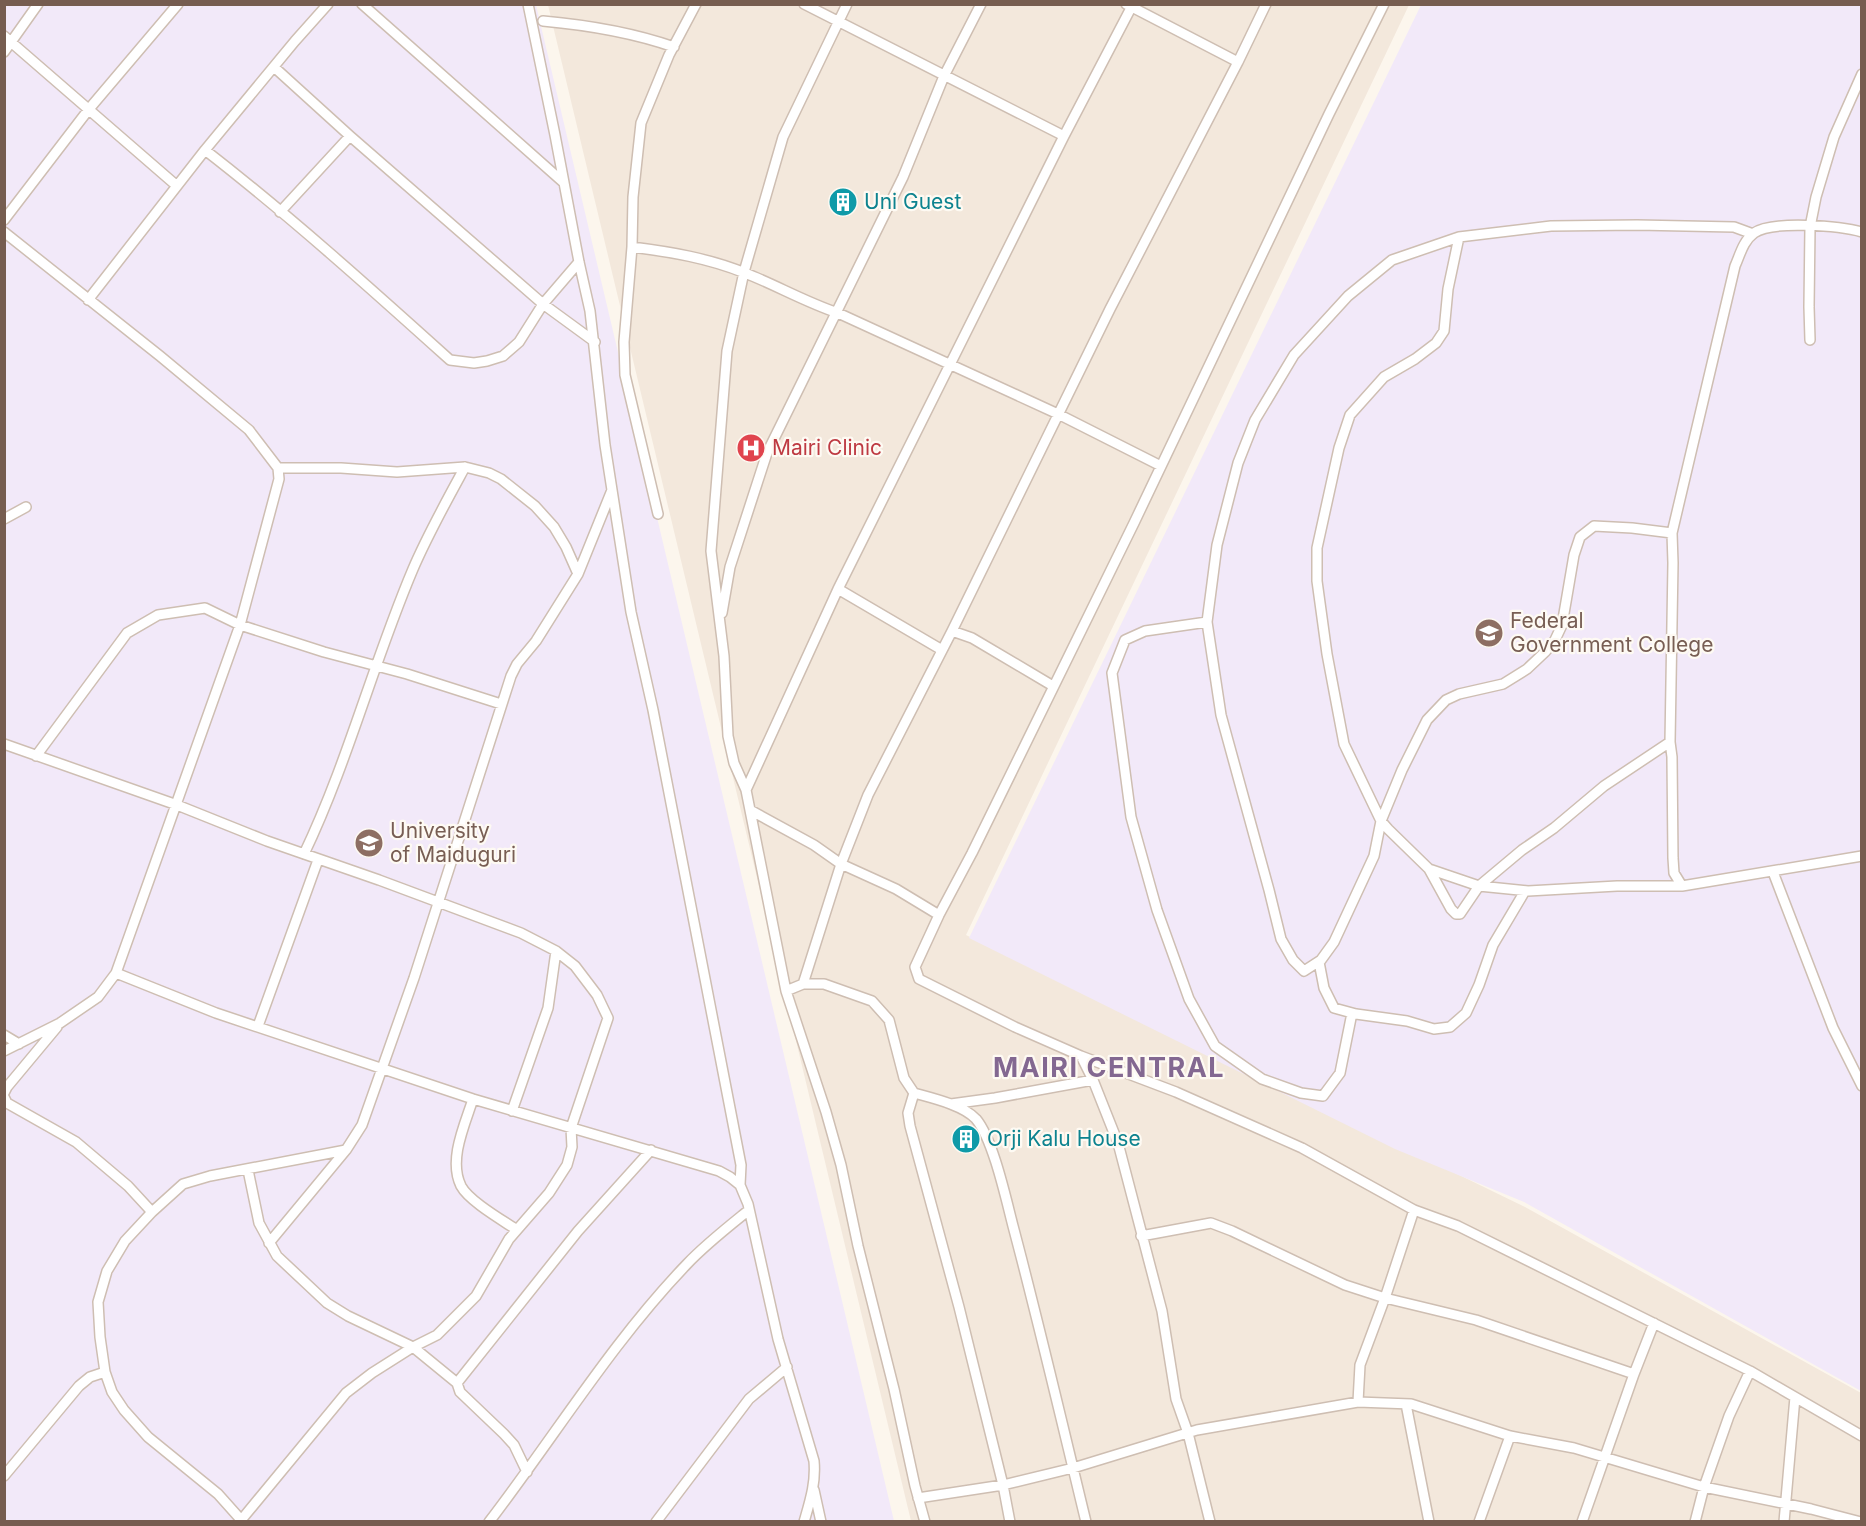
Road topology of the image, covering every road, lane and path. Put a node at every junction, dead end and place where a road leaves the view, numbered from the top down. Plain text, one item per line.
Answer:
1 (38, 4) edge
2 (178, 4) edge
3 (328, 4) edge
4 (362, 4) edge
5 (528, 4) edge
6 (696, 4) edge
7 (804, 4) edge
8 (847, 4) edge
9 (981, 4) edge
10 (1266, 4) edge
11 (1384, 4) edge
12 (1130, 6) edge
13 (543, 21) dead end
14 (839, 22) junction
15 (8, 39) edge
16 (674, 47) junction
17 (4, 52) edge
18 (1238, 62) junction
19 (274, 67) junction
20 (1862, 74) edge
21 (944, 76) junction
22 (89, 109) junction
23 (350, 136) junction
24 (1064, 136) junction
25 (205, 150) junction
26 (563, 182) junction
27 (177, 186) junction
28 (280, 212) junction
29 (4, 220) edge
30 (1810, 227) junction
31 (4, 232) edge
32 (1862, 232) edge
33 (1753, 234) junction
34 (1459, 237) junction
35 (632, 247) junction
36 (579, 262) junction
37 (744, 272) junction
38 (88, 300) junction
39 (543, 304) junction
40 (838, 313) junction
41 (1810, 340) dead end
42 (595, 342) junction
43 (950, 365) junction
44 (1058, 414) junction
45 (1161, 466) junction
46 (465, 467) junction
47 (278, 468) junction
48 (613, 488) junction
49 (26, 507) dead end
50 (658, 514) dead end
51 (4, 519) edge
52 (1672, 533) junction
53 (578, 573) junction
54 (838, 589) junction
55 (720, 622) junction
56 (1207, 622) junction
57 (240, 625) junction
58 (952, 631) junction
59 (942, 650) junction
60 (376, 665) junction
61 (1053, 686) junction
62 (501, 704) junction
63 (1670, 742) junction
64 (4, 744) edge
65 (36, 756) junction
66 (746, 790) junction
67 (177, 805) junction
68 (750, 810) junction
69 (1381, 820) junction
70 (303, 854) junction
71 (1862, 856) edge
72 (318, 860) junction
73 (842, 864) junction
74 (1429, 869) junction
75 (1773, 872) junction
76 (1479, 886) junction
77 (1682, 886) junction
78 (1525, 891) junction
79 (439, 901) junction
80 (939, 915) junction
81 (556, 951) junction
82 (1318, 962) junction
83 (116, 973) junction
84 (803, 984) junction
85 (786, 991) junction
86 (1352, 1013) junction
87 (60, 1023) junction
88 (258, 1026) junction
89 (4, 1035) edge
90 (19, 1044) junction
91 (4, 1051) edge
92 (1081, 1056) junction
93 (382, 1067) junction
94 (1093, 1080) junction
95 (1862, 1086) edge
96 (914, 1093) junction
97 (4, 1095) edge
98 (472, 1099) junction
99 (951, 1104) junction
100 (512, 1111) junction
101 (571, 1128) junction
102 (346, 1150) junction
103 (651, 1150) junction
104 (248, 1170) junction
105 (740, 1185) junction
106 (749, 1210) junction
107 (1414, 1210) junction
108 (152, 1212) junction
109 (517, 1230) junction
110 (1141, 1236) junction
111 (269, 1243) junction
112 (1385, 1298) junction
113 (1654, 1323) junction
114 (413, 1347) junction
115 (787, 1367) junction
116 (1750, 1371) junction
117 (105, 1372) junction
118 (1634, 1374) junction
119 (457, 1383) junction
120 (1795, 1397) junction
121 (1358, 1402) junction
122 (1406, 1404) junction
123 (1188, 1433) junction
124 (1510, 1436) junction
125 (1862, 1436) edge
126 (1605, 1458) junction
127 (1073, 1468) junction
128 (527, 1472) junction
129 (4, 1476) edge
130 (1003, 1485) junction
131 (1704, 1487) junction
132 (814, 1488) junction
133 (918, 1498) junction
134 (1786, 1505) junction
135 (243, 1520) edge
136 (489, 1521) edge
137 (656, 1521) edge
138 (804, 1521) edge
139 (821, 1521) edge
140 (925, 1521) edge
141 (1010, 1521) edge
142 (1086, 1521) edge
143 (1210, 1521) edge
144 (1429, 1521) edge
145 (1479, 1521) edge
146 (1582, 1521) edge
147 (1695, 1521) edge
148 (1784, 1521) edge
149 (1861, 1521) edge

1 - 15 street
2 - 22 street
3 - 19 street
4 - 26 street
5 - 26 street
6 - 16 street
7 - 14 street
8 - 14 street
9 - 21 street
10 - 18 street
11 - 45 street
12 - 18 street
12 - 24 street
13 - 16 street
14 - 21 street
14 - 37 street
15 - 17 street
15 - 22 street
16 - 35 street
18 - 44 street
19 - 23 street
19 - 25 street
20 - 30 street
21 - 24 street
21 - 40 street
22 - 27 street
22 - 29 street
23 - 28 street
23 - 39 street
24 - 43 street
25 - 27 street
25 - 28 street
26 - 36 street
27 - 38 street
28 - 39 street
30 - 32 street
30 - 33 street
30 - 41 street
31 - 38 street
33 - 34 street
33 - 52 street
34 - 56 street
34 - 69 street
35 - 37 street
35 - 50 street
36 - 39 street
36 - 42 street
37 - 40 street
37 - 55 street
38 - 47 street
39 - 42 street
40 - 43 street
40 - 55 street
42 - 48 street
43 - 44 street
43 - 54 street
44 - 45 street
44 - 58 street
45 - 61 street
46 - 47 street
46 - 53 street
46 - 60 street
47 - 57 street
48 - 53 street
48 - 105 street
49 - 51 street
52 - 63 street
52 - 69 street
53 - 62 street
54 - 59 street
54 - 66 street
55 - 66 street
56 - 82 street
56 - 86 street
57 - 60 street
57 - 65 street
57 - 67 street
58 - 59 street
58 - 61 street
59 - 73 street
60 - 62 street
60 - 70 street
61 - 80 street
62 - 79 street
63 - 76 street
63 - 77 street
64 - 65 street
65 - 67 street
66 - 68 street
67 - 70 street
67 - 83 street
68 - 73 street
68 - 85 street
69 - 74 street
69 - 82 street
70 - 72 street
71 - 75 street
72 - 79 street
72 - 88 street
73 - 80 street
73 - 84 street
74 - 76 street
74 - 76 street
75 - 77 street
75 - 95 street
76 - 78 street
77 - 78 street
78 - 86 street
79 - 81 street
79 - 93 street
80 - 92 street
81 - 100 street
81 - 101 street
82 - 86 street
83 - 87 street
83 - 88 street
84 - 85 street
84 - 96 street
85 - 133 street
87 - 90 street
87 - 97 street
88 - 93 street
89 - 90 street
90 - 91 street
92 - 94 street
92 - 107 street
93 - 98 street
93 - 102 street
94 - 99 street
94 - 110 street
96 - 99 street
96 - 130 street
97 - 108 street
98 - 100 street
98 - 109 street
99 - 127 street
100 - 101 street
101 - 103 street
101 - 109 street
102 - 104 street
102 - 111 street
103 - 105 street
103 - 119 street
104 - 108 street
104 - 111 street
105 - 106 street
106 - 115 street
106 - 128 street
107 - 112 street
107 - 113 street
108 - 117 street
109 - 114 street
110 - 112 street
110 - 123 street
111 - 114 street
112 - 118 street
112 - 121 street
113 - 116 street
113 - 118 street
114 - 119 street
114 - 135 street
115 - 132 street
115 - 137 street
116 - 120 street
116 - 131 street
117 - 129 street
117 - 135 street
118 - 126 street
119 - 128 street
120 - 125 street
120 - 134 street
121 - 122 street
121 - 123 street
122 - 124 street
122 - 144 street
123 - 127 street
123 - 143 street
124 - 126 street
124 - 145 street
126 - 131 street
126 - 146 street
127 - 130 street
127 - 142 street
128 - 136 street
130 - 133 street
130 - 141 street
131 - 134 street
131 - 147 street
132 - 138 street
132 - 139 street
133 - 140 street
134 - 148 street
134 - 149 street

